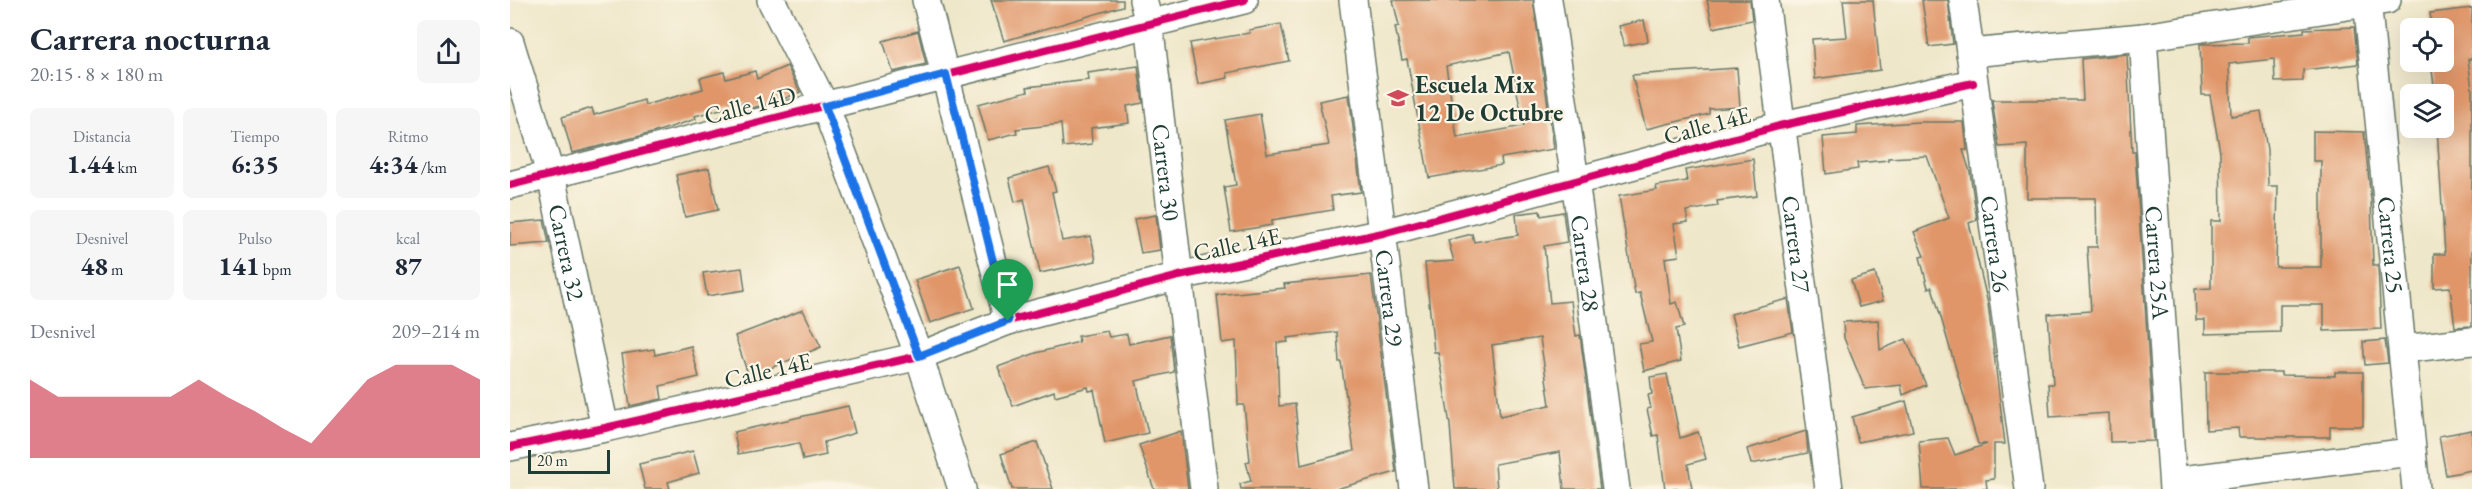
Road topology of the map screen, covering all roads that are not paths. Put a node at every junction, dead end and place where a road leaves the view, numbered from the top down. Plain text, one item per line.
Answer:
1 (771, 0) edge
2 (926, 0) edge
3 (1244, 0) edge
4 (1353, 0) edge
5 (1548, 0) edge
6 (1765, 0) edge
7 (1963, 0) edge
8 (2374, 1) edge
9 (1146, 11) edge
10 (2143, 37) junction
11 (510, 42) edge
12 (1970, 53) junction
13 (946, 74) junction
14 (1973, 83) junction
15 (825, 106) junction
16 (1779, 126) junction
17 (551, 176) junction
18 (1575, 180) junction
19 (510, 185) edge
20 (1383, 233) junction
21 (1179, 276) junction
22 (1008, 321) junction
23 (2472, 341) edge
24 (2403, 349) junction
25 (919, 356) junction
26 (605, 428) junction
27 (510, 447) edge
28 (2411, 452) junction
29 (2173, 485) edge
30 (962, 489) edge
31 (1204, 489) edge
32 (1414, 489) edge
33 (1616, 489) edge
34 (1829, 489) edge
35 (2029, 489) edge
36 (2416, 489) edge

1 - 15 street
2 - 13 street
3 - 9 street, Calle 14D
4 - 20 street, Carrera 29
5 - 18 street, Carrera 28
6 - 16 street, Carrera 27
7 - 12 street, Carrera 26
8 - 10 street
8 - 24 street, Carrera 25
9 - 13 street, Calle 14D
9 - 21 street, Carrera 30
10 - 12 street
10 - 29 street, Carrera 25A
11 - 17 street, Carrera 32
12 - 14 street, Carrera 26
13 - 15 street, Calle 14D
13 - 22 street
14 - 16 street, Calle 14E
14 - 35 street, Carrera 26
15 - 17 street, Calle 14D
15 - 25 street
16 - 18 street, Calle 14E
16 - 34 street, Carrera 27
17 - 19 street, Calle 14D
17 - 26 street, Carrera 32
18 - 20 street, Calle 14E
18 - 33 street, Carrera 28
20 - 21 street, Calle 14E
20 - 32 street, Carrera 29
21 - 22 street, Calle 14E
21 - 31 street, Carrera 30
22 - 25 street, Calle 14E
23 - 24 street
24 - 28 street, Carrera 25
25 - 26 street, Calle 14E
25 - 30 street
26 - 27 street, Calle 14E
28 - 29 street
28 - 36 street, Carrera 25

